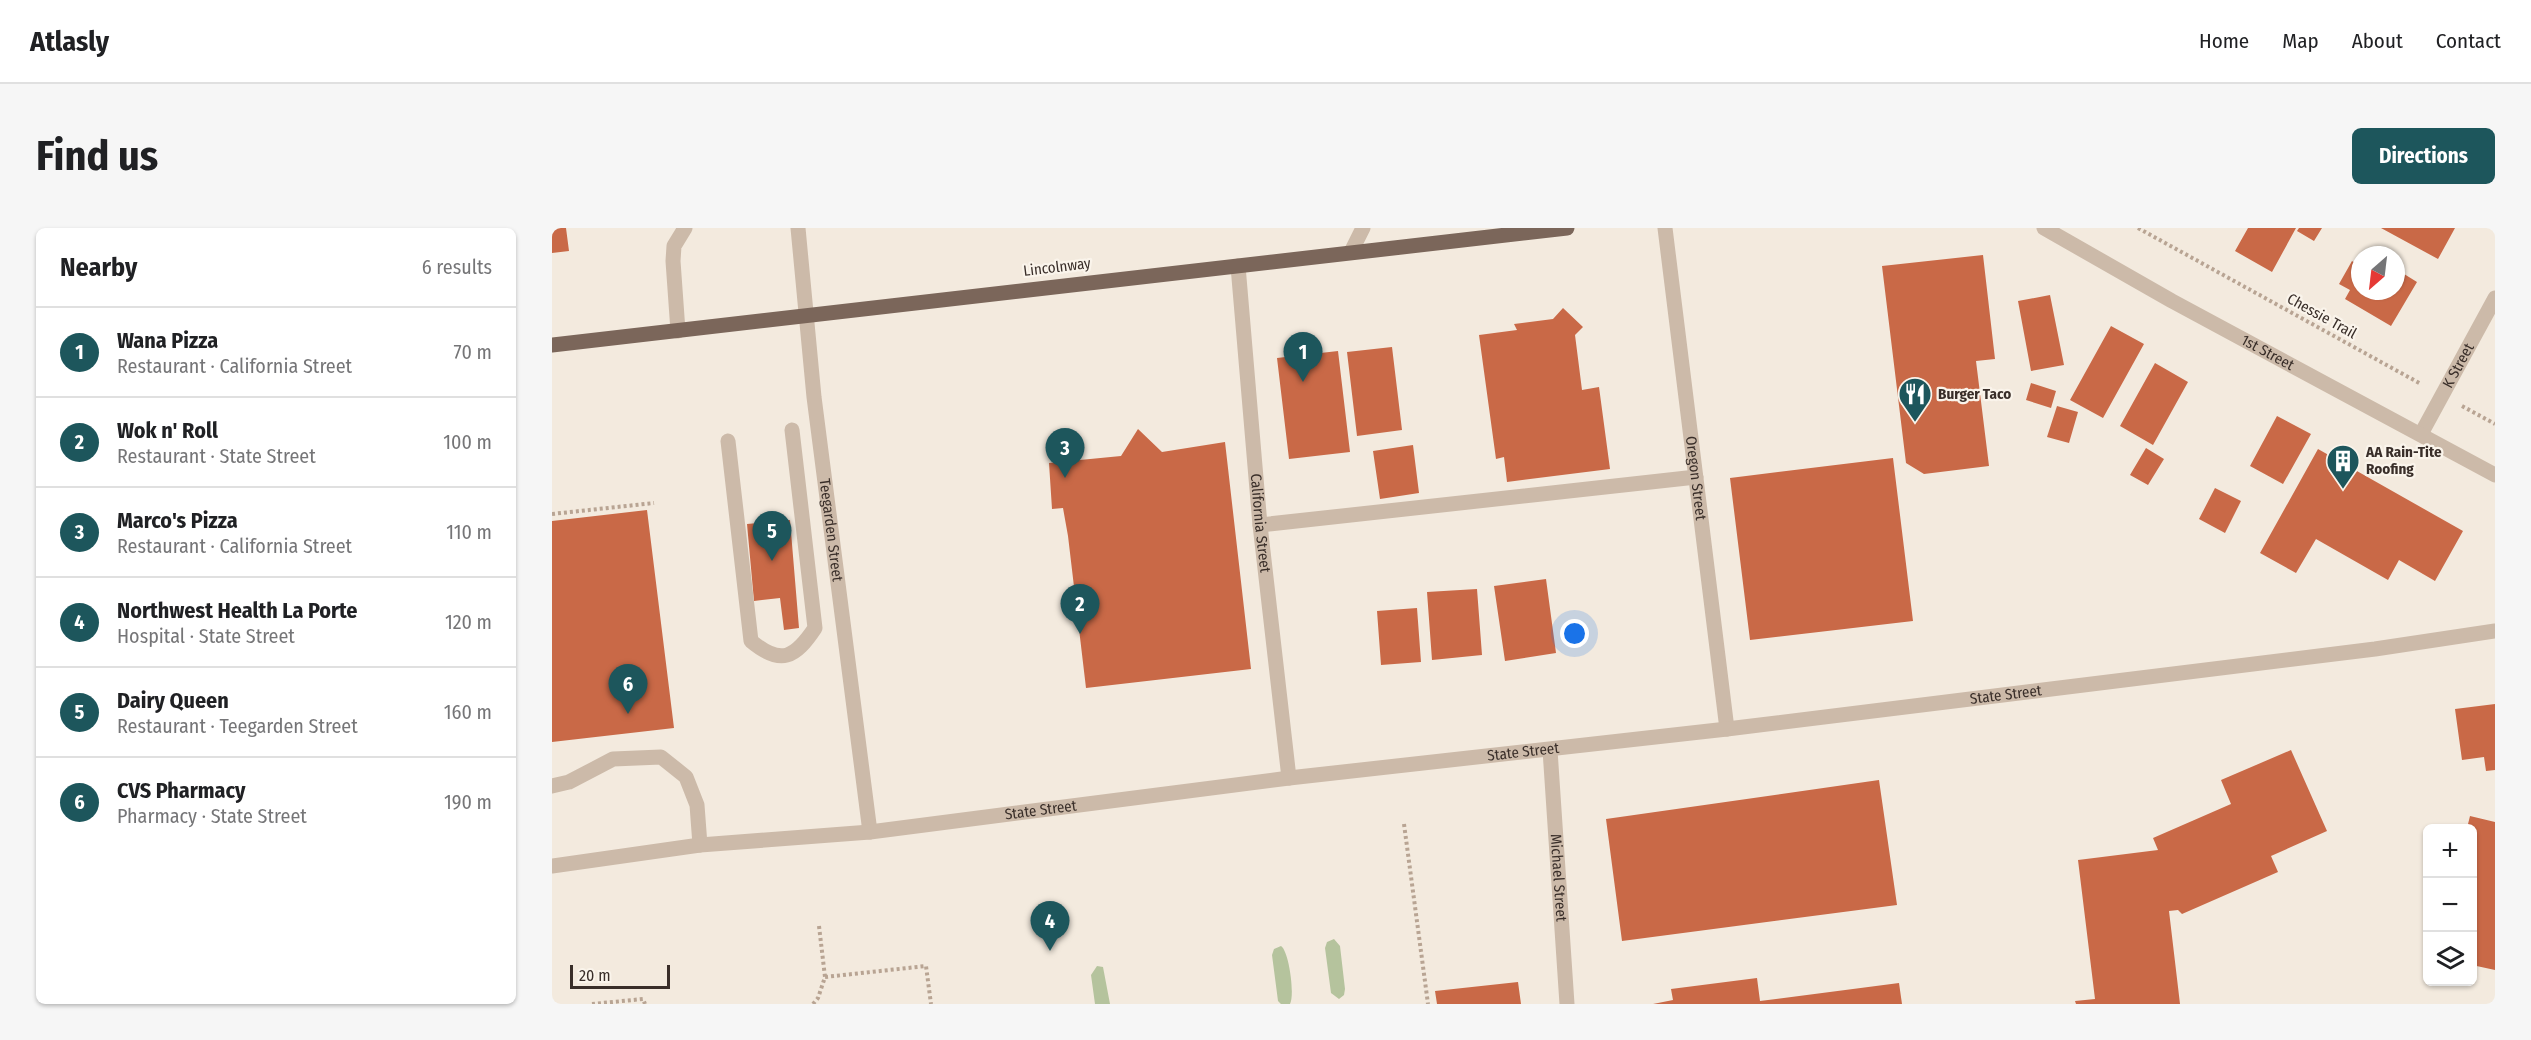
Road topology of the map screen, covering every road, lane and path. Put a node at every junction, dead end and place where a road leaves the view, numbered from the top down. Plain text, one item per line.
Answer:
1 (685, 228) edge
2 (798, 228) edge
3 (1363, 228) edge
4 (1567, 228) edge
5 (1665, 228) edge
6 (2044, 228) edge
7 (2138, 228) edge
8 (1351, 252) junction
9 (1238, 266) junction
10 (2495, 297) edge
11 (806, 316) junction
12 (678, 331) junction
13 (552, 345) edge
14 (2442, 395) junction
15 (2495, 424) edge
16 (792, 430) dead end
17 (2421, 434) junction
18 (728, 441) dead end
19 (2495, 475) edge
20 (1696, 477) junction
21 (654, 503) dead end
22 (552, 514) edge
23 (1260, 525) junction
24 (2495, 631) edge
25 (1727, 729) junction
26 (1550, 750) junction
27 (1289, 778) junction
28 (552, 786) edge
29 (1404, 824) dead end
30 (870, 832) junction
31 (700, 845) junction
32 (552, 866) edge
33 (819, 926) dead end
34 (825, 977) junction
35 (593, 1004) edge
36 (645, 1004) edge
37 (813, 1004) edge
38 (932, 1004) edge
39 (1428, 1004) edge
40 (1567, 1004) edge

1 - 12 street
2 - 11 street, Teegarden Street
3 - 8 street
4 - 8 main road, Lincolnway
5 - 20 street, Oregon Street
6 - 17 street, 1st Street
7 - 14 path, Chessie Trail
8 - 9 main road, Lincolnway
9 - 11 main road, Lincolnway
9 - 23 street, California Street
10 - 14 street, K Street
11 - 12 main road, Lincolnway
11 - 30 street, Teegarden Street
12 - 13 main road, Lincolnway
14 - 15 path, Chessie Trail
14 - 17 street, K Street
16 - 18 street
17 - 19 street, 1st Street
20 - 23 street
20 - 25 street, Oregon Street
21 - 22 path
23 - 27 street, California Street
24 - 25 street, State Street
25 - 26 street, State Street
26 - 27 street, State Street
26 - 40 street, Michael Street
27 - 30 street, State Street
28 - 31 street
29 - 39 path
30 - 31 street, State Street
31 - 32 street, State Street
33 - 34 path
34 - 37 path
34 - 38 path
35 - 36 path

